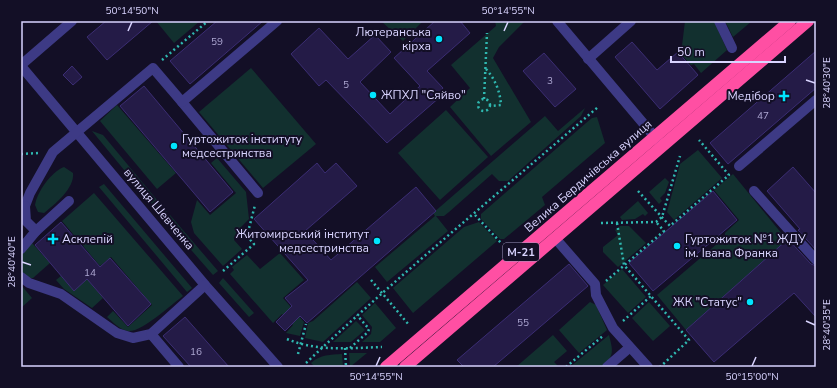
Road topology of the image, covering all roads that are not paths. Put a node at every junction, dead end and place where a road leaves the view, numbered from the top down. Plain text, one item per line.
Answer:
1 (72, 21) edge
2 (276, 21) edge
3 (557, 21) edge
4 (631, 21) edge
5 (719, 21) edge
6 (790, 21) edge
7 (808, 21) edge
8 (732, 48) dead end
9 (588, 58) junction
10 (21, 65) edge
11 (816, 100) edge
12 (182, 102) junction
13 (77, 131) junction
14 (658, 141) junction
15 (739, 166) dead end
16 (754, 191) dead end
17 (258, 193) road end
18 (69, 201) dead end
19 (23, 208) edge
20 (36, 231) junction
21 (555, 238) junction
22 (21, 249) edge
23 (816, 260) edge
24 (21, 277) edge
25 (205, 285) junction
26 (151, 334) junction
27 (629, 348) junction
28 (178, 367) edge
29 (278, 367) edge
30 (386, 367) edge
31 (405, 367) edge
32 (607, 367) edge
33 (648, 367) edge

1 - 10 street
2 - 12 street
3 - 9 street
4 - 9 street
5 - 8 street
6 - 14 highway, Велика Бердичівська вулиця / М-21
7 - 14 highway, Велика Бердичівська вулиця / М-21
9 - 14 street
10 - 13 street, вулиця Шевченка
11 - 15 street
12 - 13 street
12 - 17 street
13 - 19 street
13 - 25 street, вулиця Шевченка
14 - 21 highway, Велика Бердичівська вулиця / М-21
14 - 30 highway, Велика Бердичівська вулиця / М-21
16 - 23 street
18 - 20 street
19 - 20 street
20 - 22 street
21 - 27 street
21 - 31 highway, Велика Бердичівська вулиця / М-21
24 - 26 street
25 - 26 street
25 - 29 street, вулиця Шевченка
26 - 28 street
27 - 32 street
27 - 33 street

